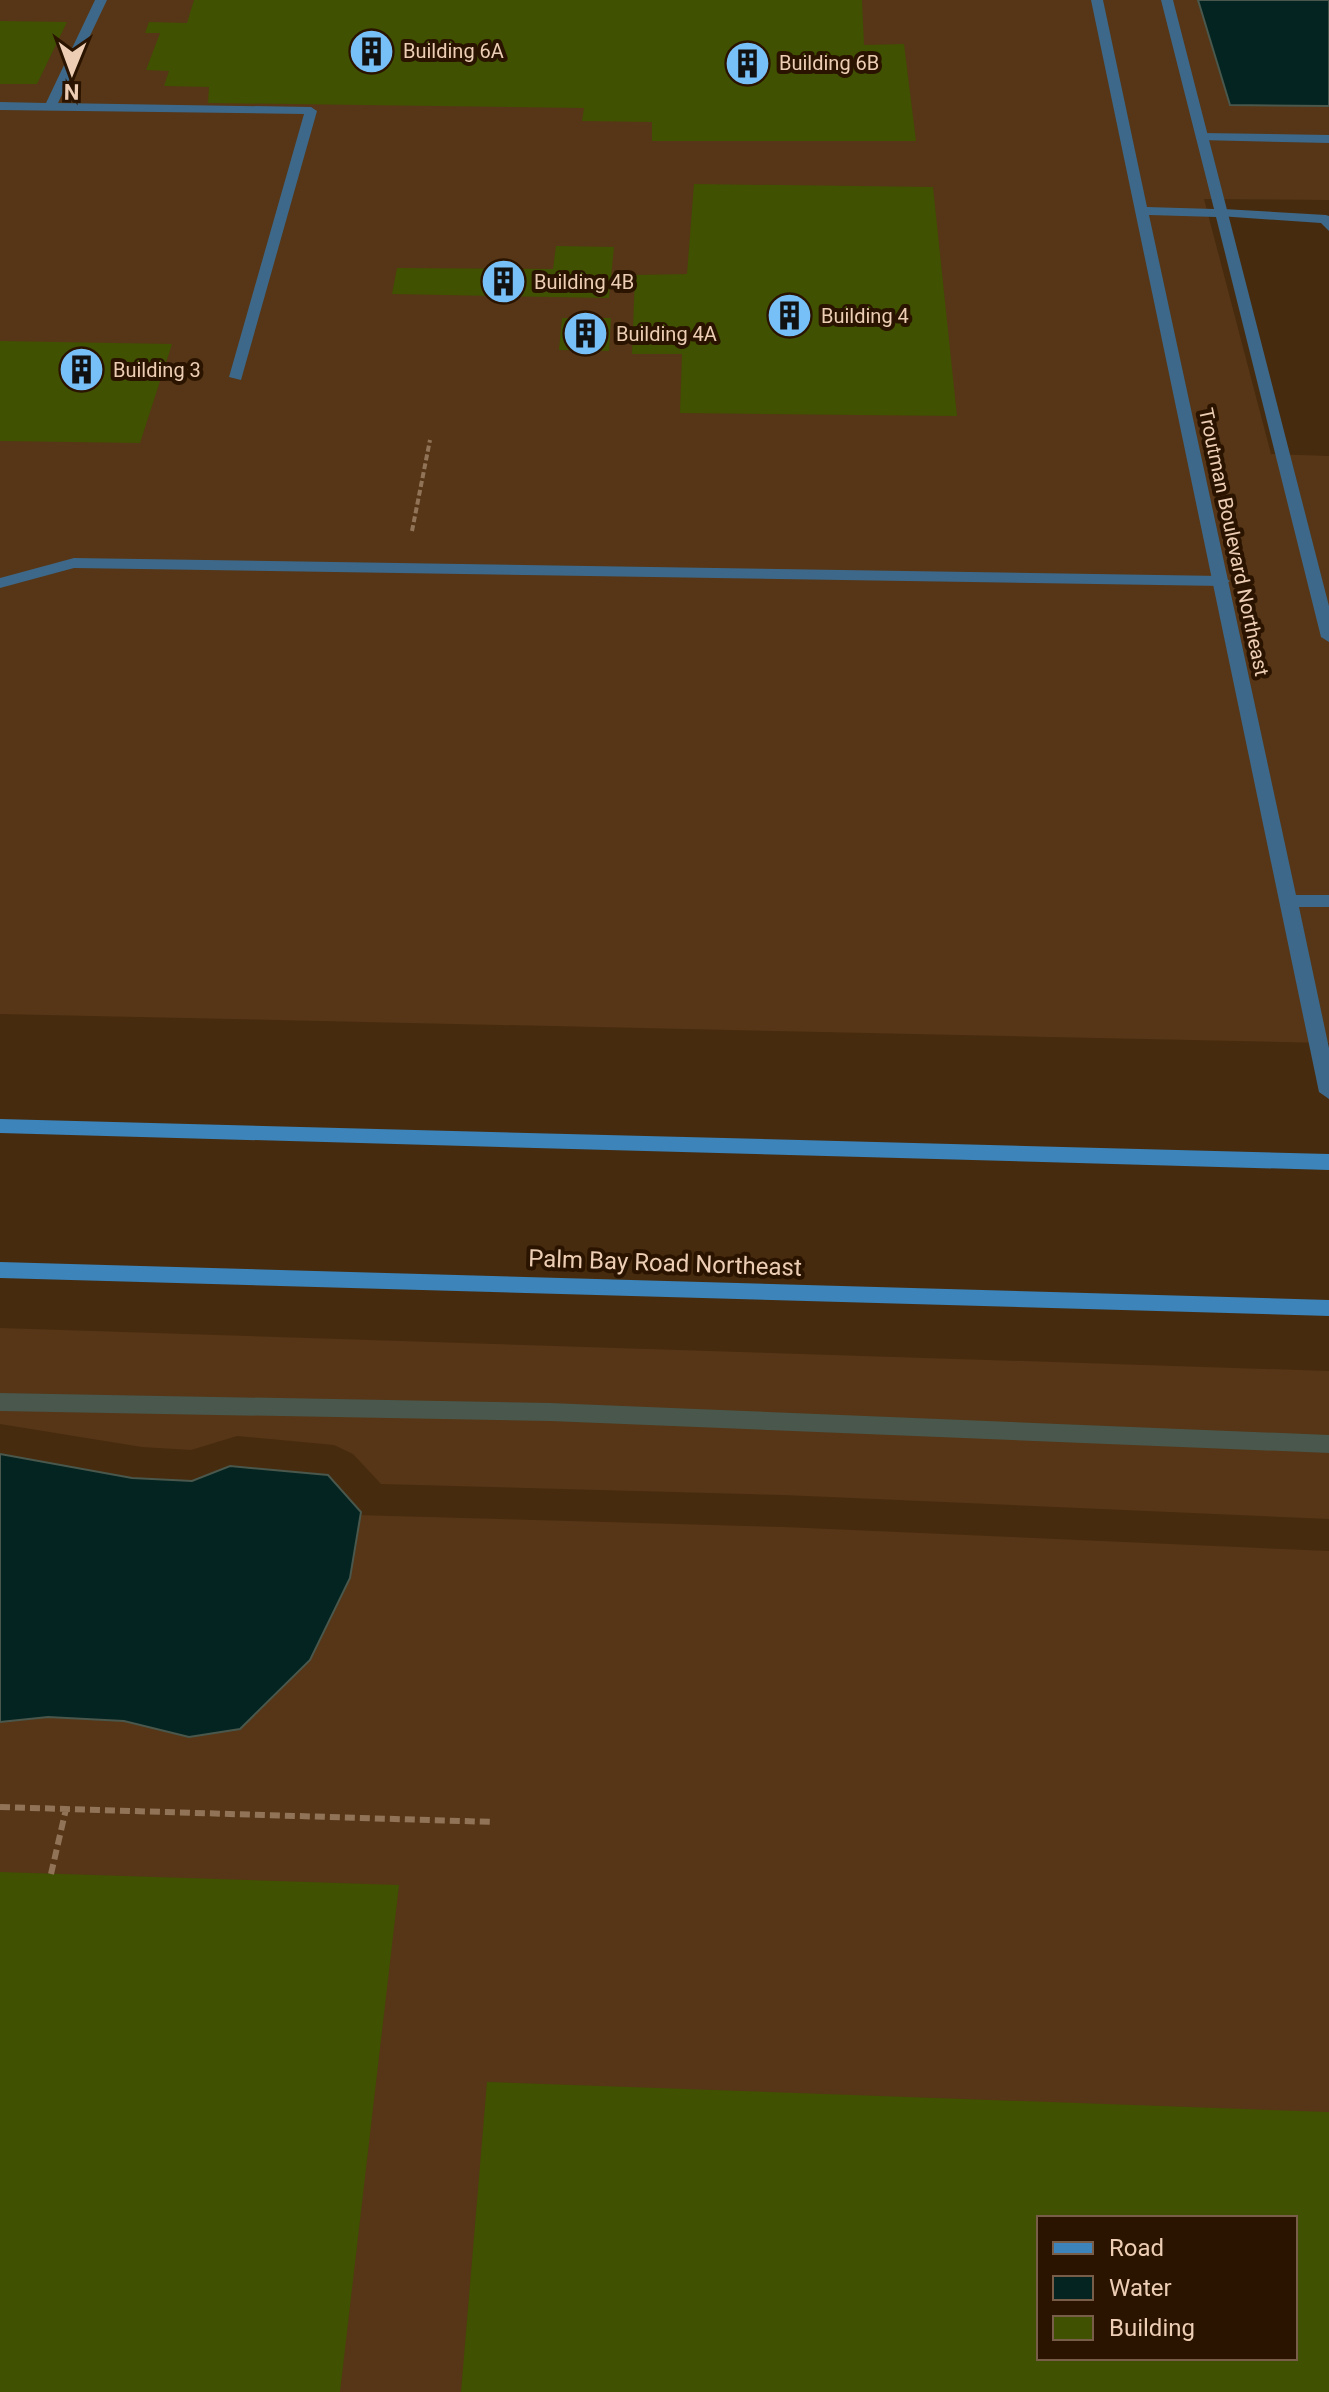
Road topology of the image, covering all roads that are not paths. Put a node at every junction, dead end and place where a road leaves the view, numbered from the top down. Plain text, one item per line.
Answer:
1 (101, 0) edge
2 (1097, 0) edge
3 (1167, 0) edge
4 (0, 106) edge
5 (51, 106) junction
6 (1203, 137) junction
7 (1329, 139) edge
8 (1143, 211) junction
9 (1223, 213) junction
10 (1328, 222) edge
11 (236, 377) dead end
12 (1222, 581) junction
13 (0, 583) edge
14 (1325, 607) edge
15 (1329, 637) edge
16 (1290, 901) junction
17 (1329, 901) edge
18 (1329, 1092) edge
19 (0, 1126) edge
20 (1329, 1162) edge
21 (0, 1270) edge
22 (1329, 1308) edge

1 - 5 street
2 - 8 street, Troutman Boulevard Northeast
3 - 6 street
4 - 5 street
5 - 11 street
6 - 7 street
6 - 9 street
8 - 9 street
8 - 12 street, Troutman Boulevard Northeast
9 - 10 street
9 - 14 street
12 - 13 street
12 - 16 street, Troutman Boulevard Northeast
14 - 15 street
16 - 17 street
16 - 18 street, Troutman Boulevard Northeast
19 - 20 main road
21 - 22 main road, Palm Bay Road Northeast

